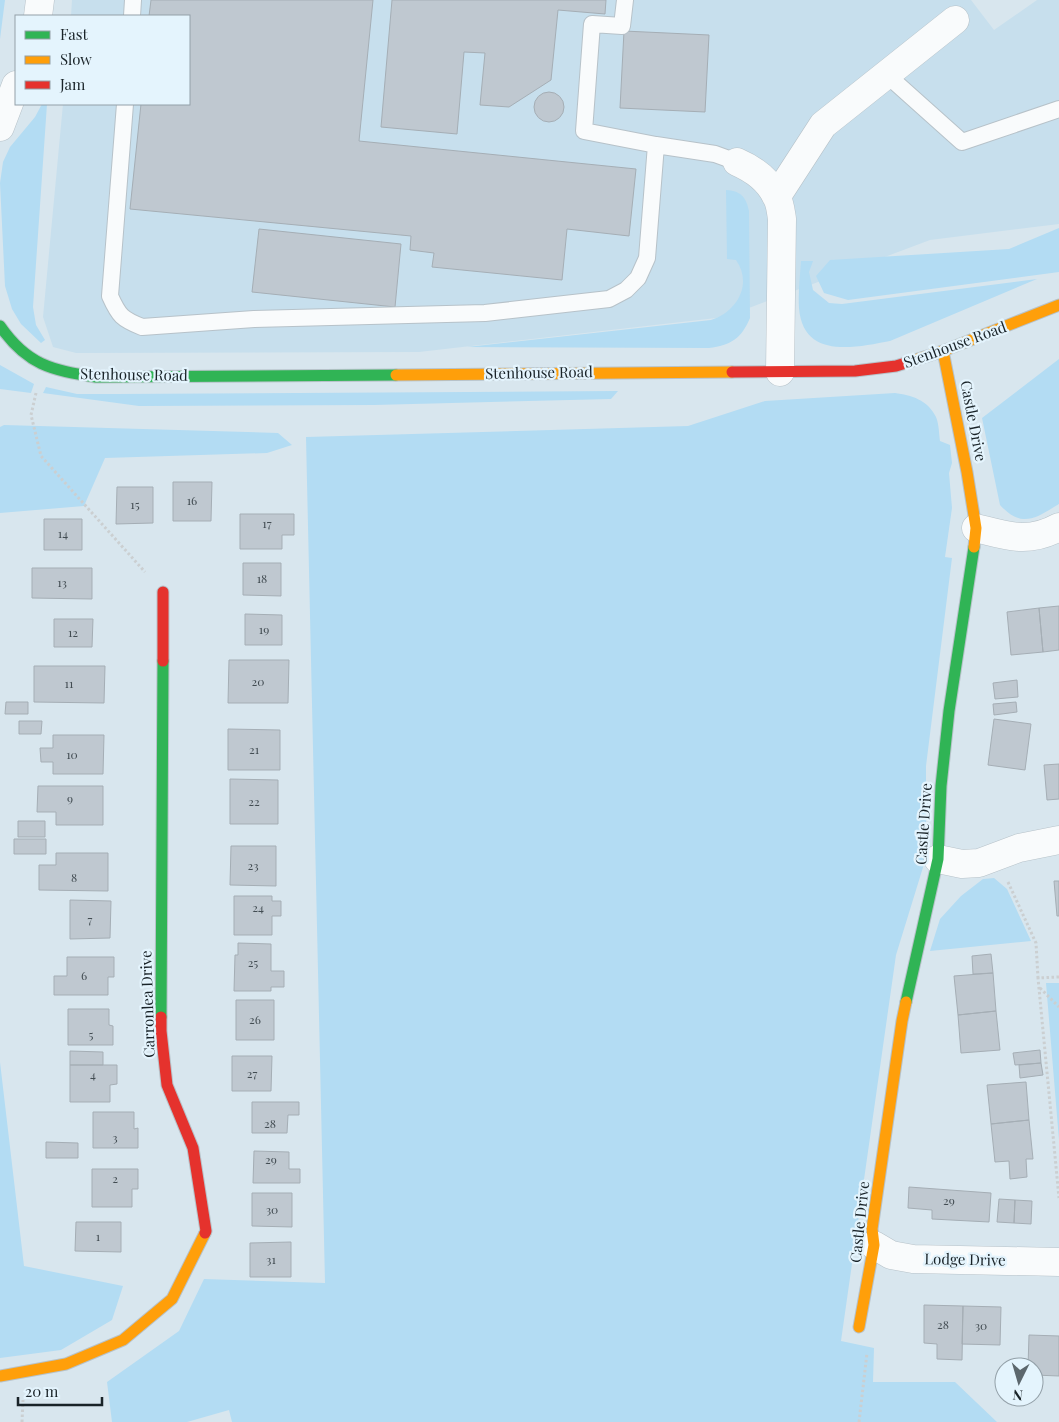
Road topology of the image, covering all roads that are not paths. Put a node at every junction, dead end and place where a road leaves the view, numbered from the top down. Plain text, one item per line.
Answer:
1 (40, 0) edge
2 (133, 0) edge
3 (625, 0) edge
4 (38, 15) edge
5 (132, 15) edge
6 (955, 20) dead end
7 (886, 74) junction
8 (15, 87) edge
9 (15, 88) edge
10 (0, 98) edge
11 (125, 105) edge
12 (1059, 109) edge
13 (0, 126) edge
14 (656, 146) junction
15 (737, 162) joint
16 (777, 196) junction
17 (1059, 305) edge
18 (0, 326) edge
19 (0, 343) edge
20 (14, 346) junction
21 (943, 351) junction
22 (780, 372) junction
23 (1059, 527) edge
24 (976, 528) junction
25 (163, 592) road end
26 (1059, 840) edge
27 (938, 859) junction
28 (874, 1245) junction
29 (1059, 1262) edge
30 (859, 1326) road end
31 (0, 1376) edge

1 - 4 street
2 - 5 lane
3 - 14 lane
6 - 7 street
7 - 12 lane
7 - 16 street
8 - 10 street
9 - 13 street
11 - 14 lane
14 - 15 lane
15 - 16 street
16 - 22 street
17 - 21 street, Stenhouse Road
18 - 20 street, Stenhouse Road
19 - 20 street, Stenhouse Road
20 - 22 street, Stenhouse Road
21 - 22 street, Stenhouse Road
21 - 24 street, Castle Drive
23 - 24 street
24 - 27 street, Castle Drive
25 - 31 street, Carronlea Drive
26 - 27 street
27 - 28 street, Castle Drive
28 - 29 street, Lodge Drive
28 - 30 street, Castle Drive

